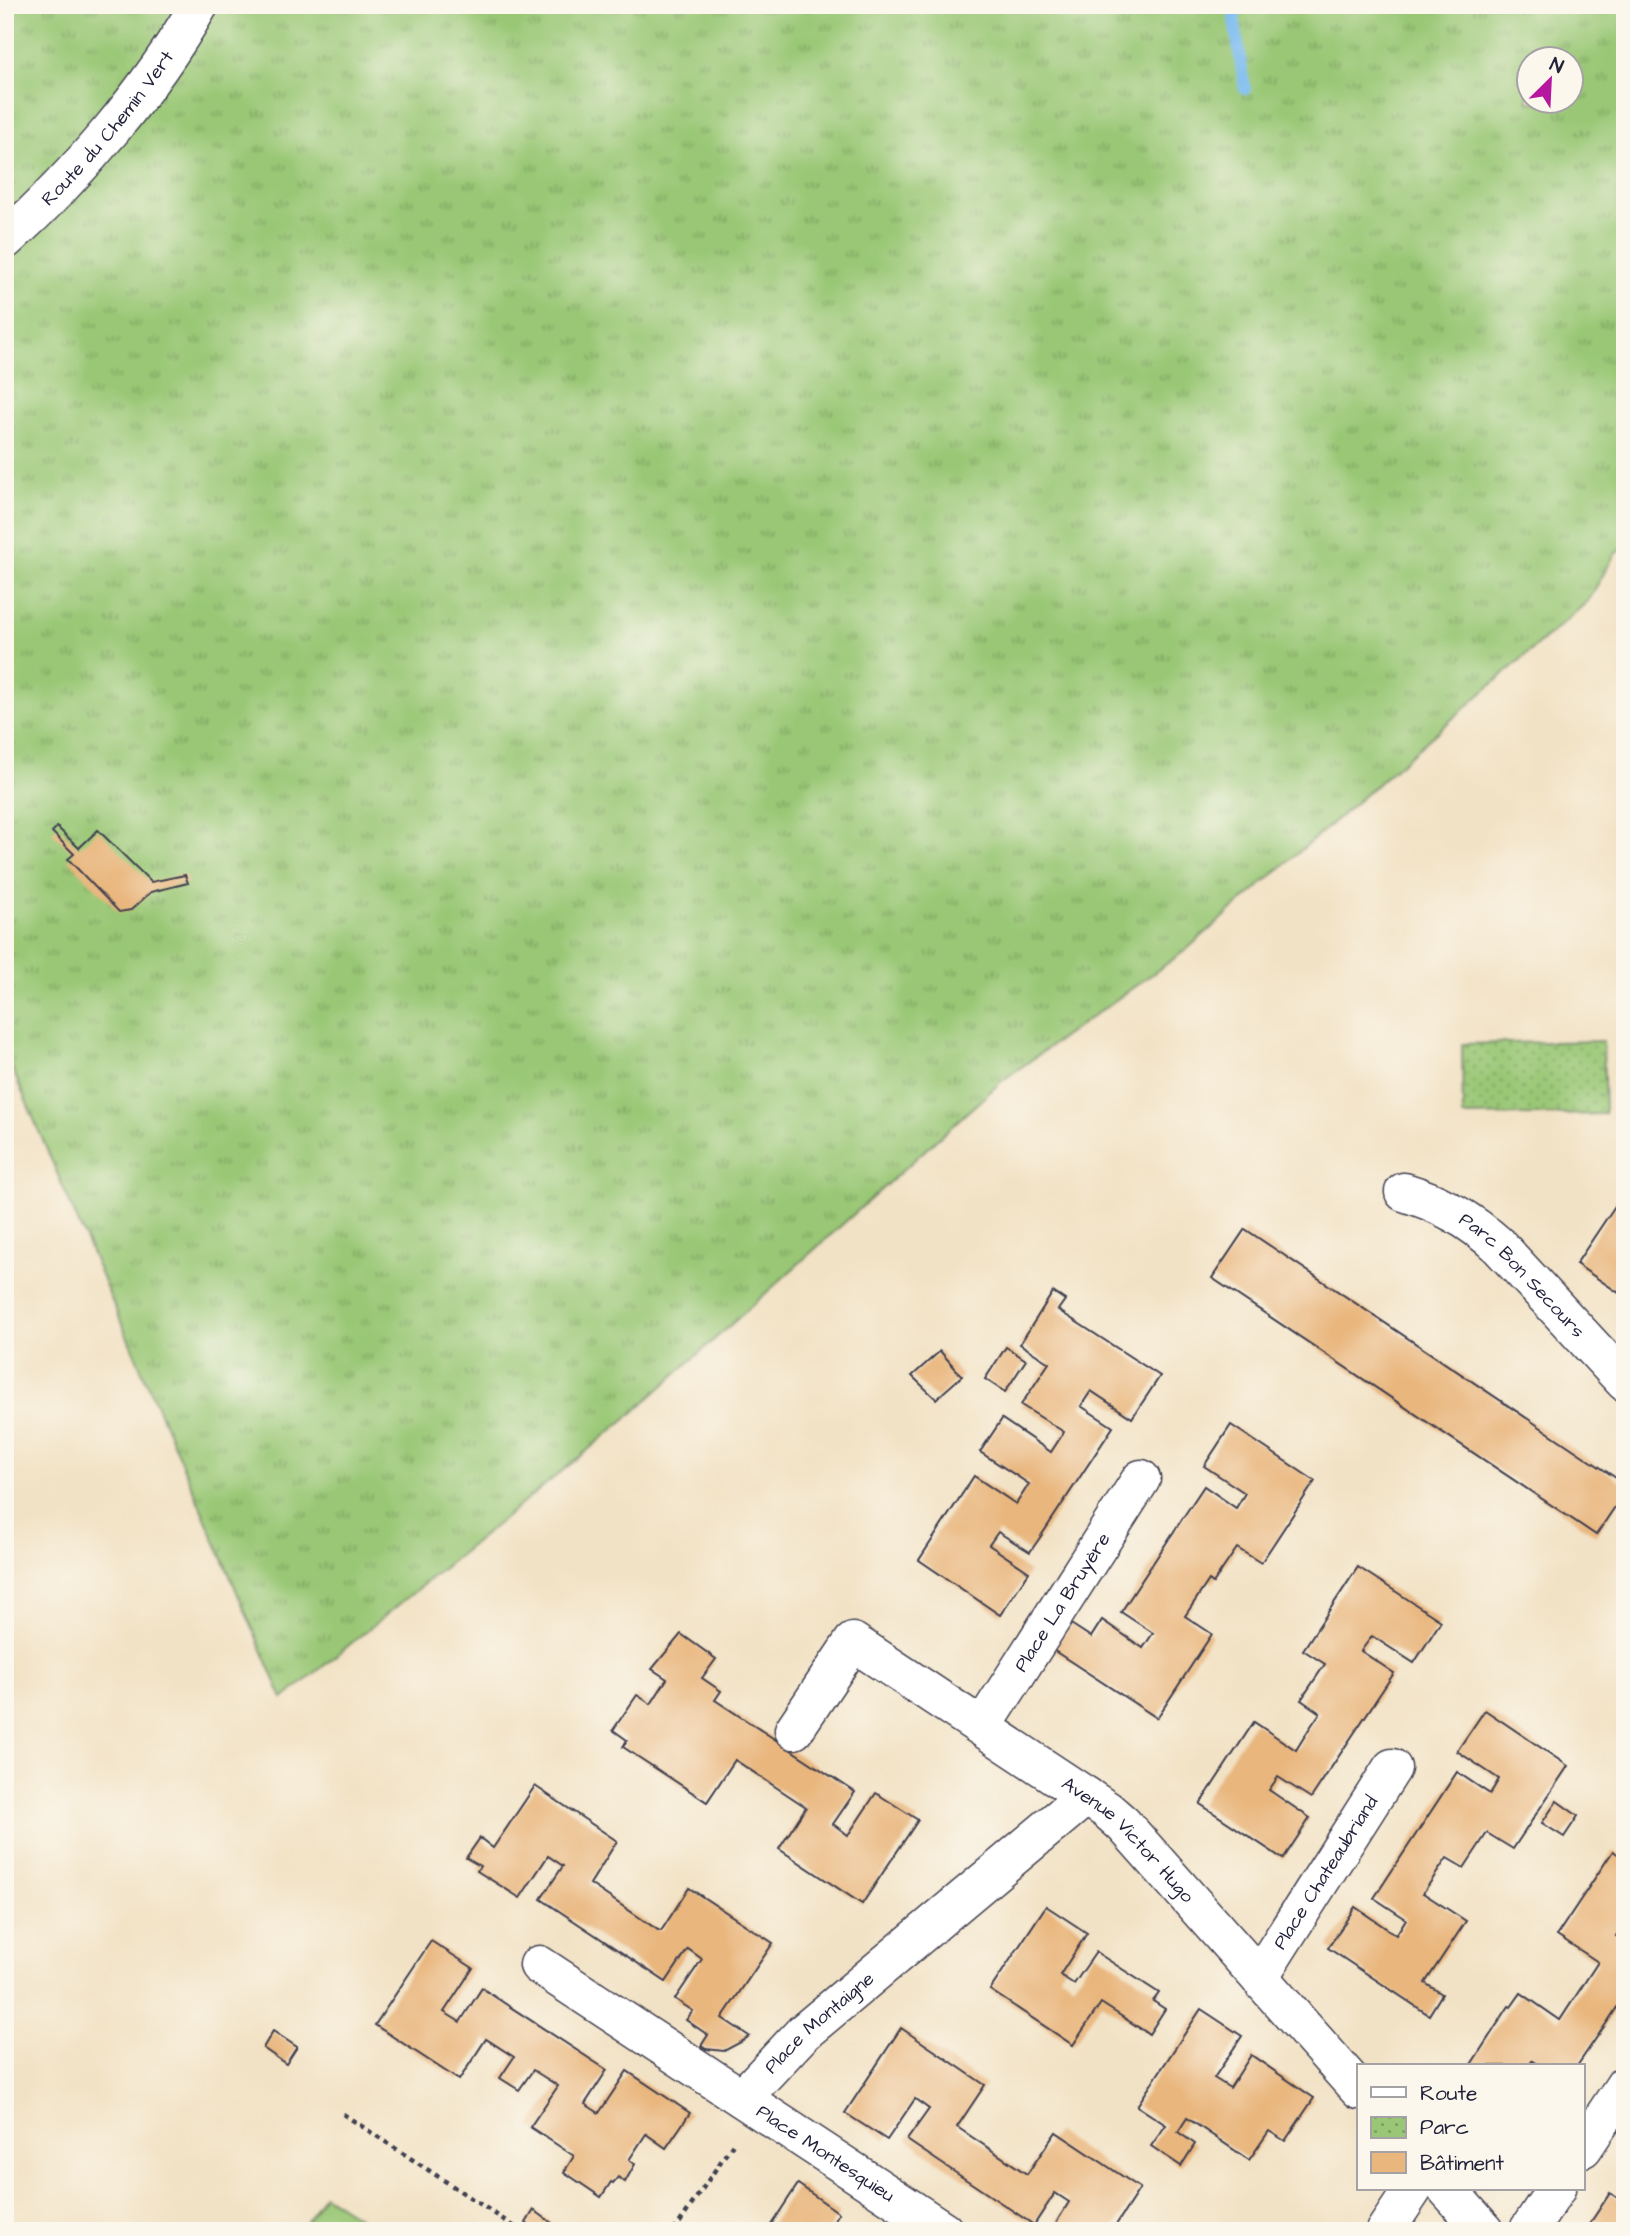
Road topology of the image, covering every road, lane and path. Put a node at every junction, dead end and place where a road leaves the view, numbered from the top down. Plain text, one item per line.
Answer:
1 (199, 5) edge
2 (5, 240) edge
3 (1404, 1192) dead end
4 (1625, 1382) edge
5 (1141, 1479) dead end
6 (983, 1726) junction
7 (794, 1730) dead end
8 (1392, 1769) dead end
9 (1086, 1796) junction
10 (539, 1965) dead end
11 (1259, 1977) junction
12 (1625, 2085) edge
13 (1357, 2088) edge
14 (750, 2103) junction
15 (343, 2114) dead end
16 (1584, 2146) edge
17 (1412, 2190) edge
18 (1448, 2190) edge
19 (1555, 2190) edge
20 (521, 2231) edge
21 (674, 2231) edge
22 (944, 2231) edge
23 (1385, 2231) edge
24 (1485, 2231) edge
25 (1528, 2231) edge

1 - 2 street, Route du Chemin Vert
3 - 4 street, Parc Bon Secours
5 - 6 street, Place La Bruyère
6 - 7 street, Avenue Victor Hugo
6 - 9 street, Avenue Victor Hugo
8 - 11 street, Place Chateaubriand
9 - 11 street, Avenue Victor Hugo
9 - 14 street, Place Montaigne
10 - 14 street
11 - 13 street, Avenue Victor Hugo
12 - 16 street
14 - 21 path
14 - 22 street, Place Montesquieu
15 - 20 path
17 - 23 street
18 - 24 street
19 - 25 street

